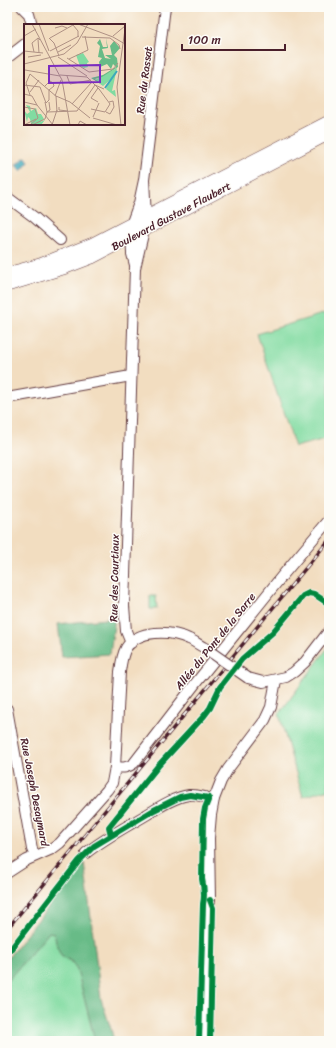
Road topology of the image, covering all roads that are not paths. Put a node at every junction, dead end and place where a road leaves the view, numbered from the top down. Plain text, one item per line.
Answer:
1 (22, 7) edge
2 (164, 7) edge
3 (32, 24) edge
4 (24, 45) edge
5 (7, 58) edge
6 (329, 122) edge
7 (329, 132) edge
8 (144, 180) junction
9 (145, 196) junction
10 (7, 197) edge
11 (164, 208) junction
12 (146, 217) junction
13 (144, 230) junction
14 (131, 231) junction
15 (60, 240) dead end
16 (116, 245) junction
17 (132, 254) junction
18 (135, 268) junction
19 (7, 274) edge
20 (7, 285) edge
21 (131, 376) junction
22 (7, 398) edge
23 (329, 520) edge
24 (329, 631) edge
25 (130, 643) junction
26 (276, 680) junction
27 (7, 709) edge
28 (115, 767) junction
29 (214, 800) junction
30 (86, 853) dead end
31 (35, 856) junction
32 (7, 873) edge
33 (203, 1041) edge

1 - 3 street
2 - 8 street, Rue du Rassat
4 - 5 street
6 - 11 main road, Boulevard Gustave Flaubert
7 - 13 main road, Boulevard Gustave Flaubert
8 - 9 street, Rue du Rassat
8 - 14 street, Rue du Rassat
9 - 11 street
9 - 12 street, Rue du Rassat
10 - 15 street
11 - 12 main road, Boulevard Gustave Flaubert
12 - 13 street, Rue du Rassat
12 - 14 main road, Boulevard Gustave Flaubert
13 - 14 main road, Boulevard Gustave Flaubert
13 - 18 street, Rue des Courtiaux
14 - 16 main road, Boulevard Gustave Flaubert
14 - 17 street
14 - 19 main road, Boulevard Gustave Flaubert
16 - 17 street
16 - 20 main road, Boulevard Gustave Flaubert
17 - 18 street
18 - 21 street, Rue des Courtiaux
21 - 22 street
21 - 25 street, Rue des Courtiaux
23 - 28 street, Allée du Pont de la Sarre
24 - 26 street
25 - 26 street, bridge
25 - 28 street
26 - 29 street
27 - 31 street, Rue Joseph Desaymard
28 - 31 street
29 - 30 street
29 - 33 street
31 - 32 street

